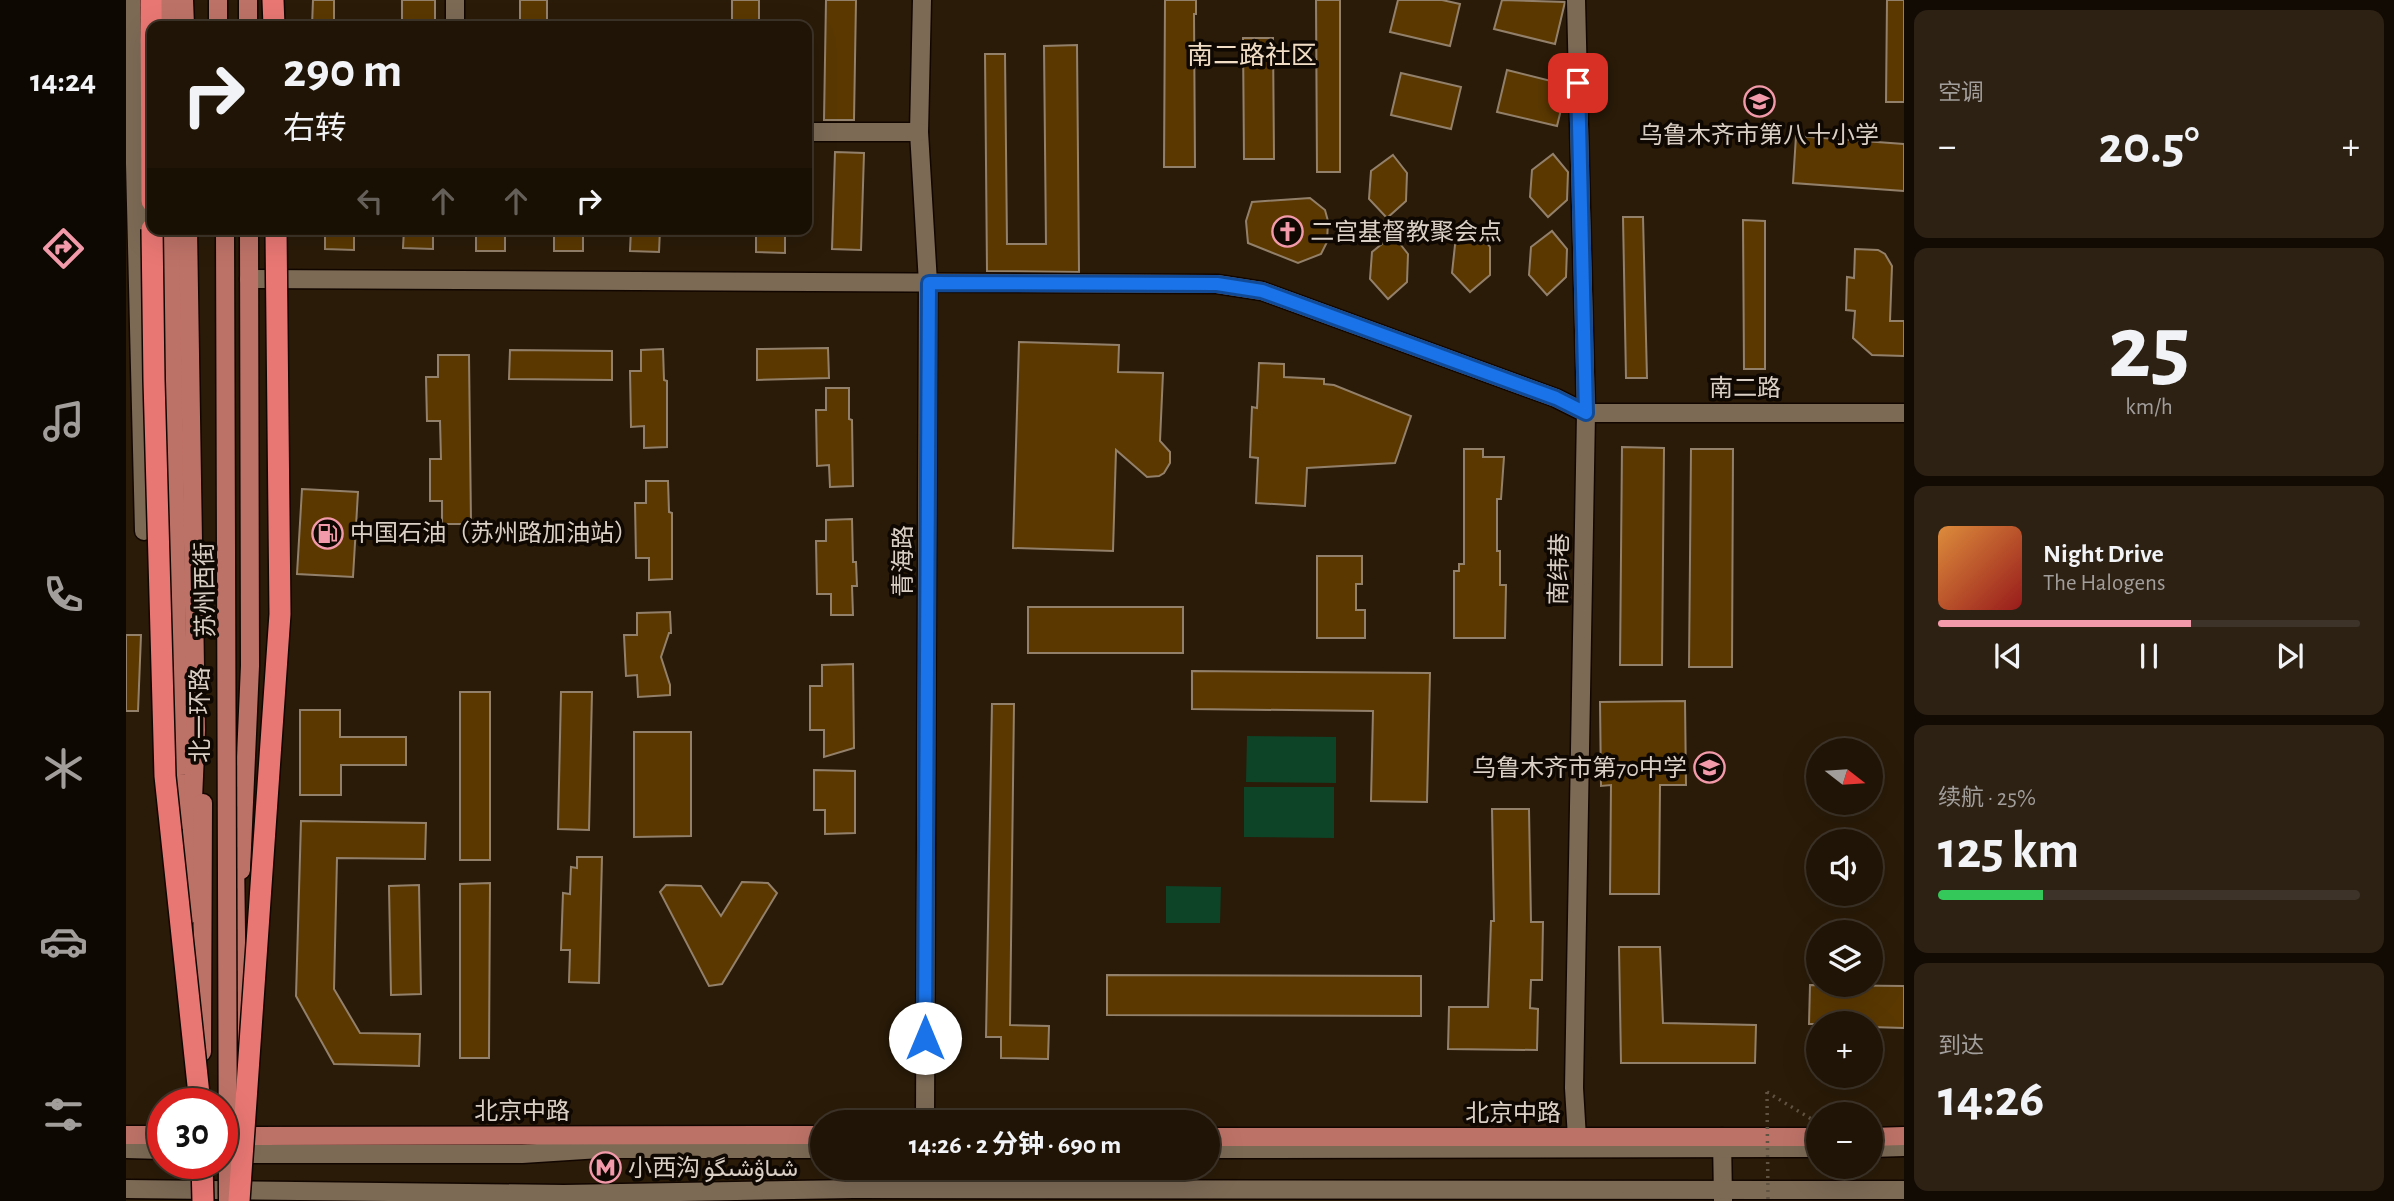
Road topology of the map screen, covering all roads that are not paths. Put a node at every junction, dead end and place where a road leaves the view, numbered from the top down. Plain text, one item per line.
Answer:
1 (131, 0) edge
2 (151, 0) edge
3 (170, 0) edge
4 (184, 0) edge
5 (190, 0) edge
6 (218, 0) edge
7 (225, 0) edge
8 (248, 0) edge
9 (273, 0) edge
10 (455, 0) edge
11 (922, 0) edge
12 (1576, 0) edge
13 (150, 21) edge
14 (170, 21) edge
15 (185, 21) edge
16 (191, 21) edge
17 (218, 21) edge
18 (225, 21) edge
19 (248, 21) edge
20 (274, 21) edge
21 (455, 21) edge
22 (147, 63) edge
23 (812, 132) edge
24 (919, 132) junction
25 (138, 206) edge
26 (152, 235) edge
27 (171, 235) edge
28 (188, 235) edge
29 (194, 235) edge
30 (224, 235) edge
31 (224, 235) edge
32 (249, 235) edge
33 (276, 235) edge
34 (249, 279) junction
35 (929, 283) junction
36 (1586, 413) junction
37 (1904, 413) edge
38 (134, 484) edge
39 (144, 531) dead end
40 (187, 897) junction
41 (237, 955) junction
42 (192, 1088) edge
43 (199, 1088) edge
44 (201, 1088) edge
45 (233, 1088) edge
46 (925, 1110) edge
47 (126, 1135) edge
48 (147, 1135) edge
49 (238, 1135) edge
50 (810, 1135) edge
51 (1220, 1136) edge
52 (1883, 1136) edge
53 (1904, 1136) edge
54 (1577, 1138) junction
55 (1806, 1138) edge
56 (1722, 1143) junction
57 (1806, 1147) edge
58 (1904, 1147) edge
59 (1883, 1148) edge
60 (126, 1149) edge
61 (810, 1149) edge
62 (1220, 1149) edge
63 (147, 1150) edge
64 (238, 1154) edge
65 (196, 1179) edge
66 (200, 1179) edge
67 (233, 1179) edge
68 (126, 1189) edge
69 (1904, 1190) edge
70 (1723, 1196) edge
71 (198, 1197) edge
72 (235, 1197) edge

1 - 25 street
2 - 13 highway
3 - 14 main road
4 - 15 main road
5 - 16 main road
6 - 17 main road
7 - 18 main road
8 - 19 main road
9 - 20 highway
10 - 21 street
11 - 24 street, 青海路
12 - 36 street, 南纬巷
22 - 25 highway
23 - 24 street
24 - 35 street, 青海路
25 - 38 street
26 - 43 highway, bridge
27 - 40 main road
28 - 40 main road, 苏州西街
29 - 44 main road, 北一环路, bridge
30 - 41 main road, 苏州西街
31 - 72 main road, 北一环路, bridge
32 - 34 main road
33 - 72 highway, bridge
34 - 35 street
34 - 41 main road
35 - 36 street
35 - 46 street, 青海路
36 - 37 street, 南二路
36 - 54 street, 南纬巷
38 - 39 street
40 - 42 main road, 苏州西街
41 - 45 main road, 苏州西街
47 - 48 main road
49 - 50 main road, 北京中路
51 - 54 main road, 北京中路
52 - 53 main road
54 - 56 main road, 北京中路
55 - 56 main road, 北京中路
56 - 57 street
56 - 62 street
56 - 70 street
58 - 59 street
60 - 63 street
61 - 64 street
65 - 71 main road
66 - 71 highway, bridge
67 - 72 main road, 苏州西街
68 - 71 street
69 - 70 street
70 - 72 street
71 - 72 street

